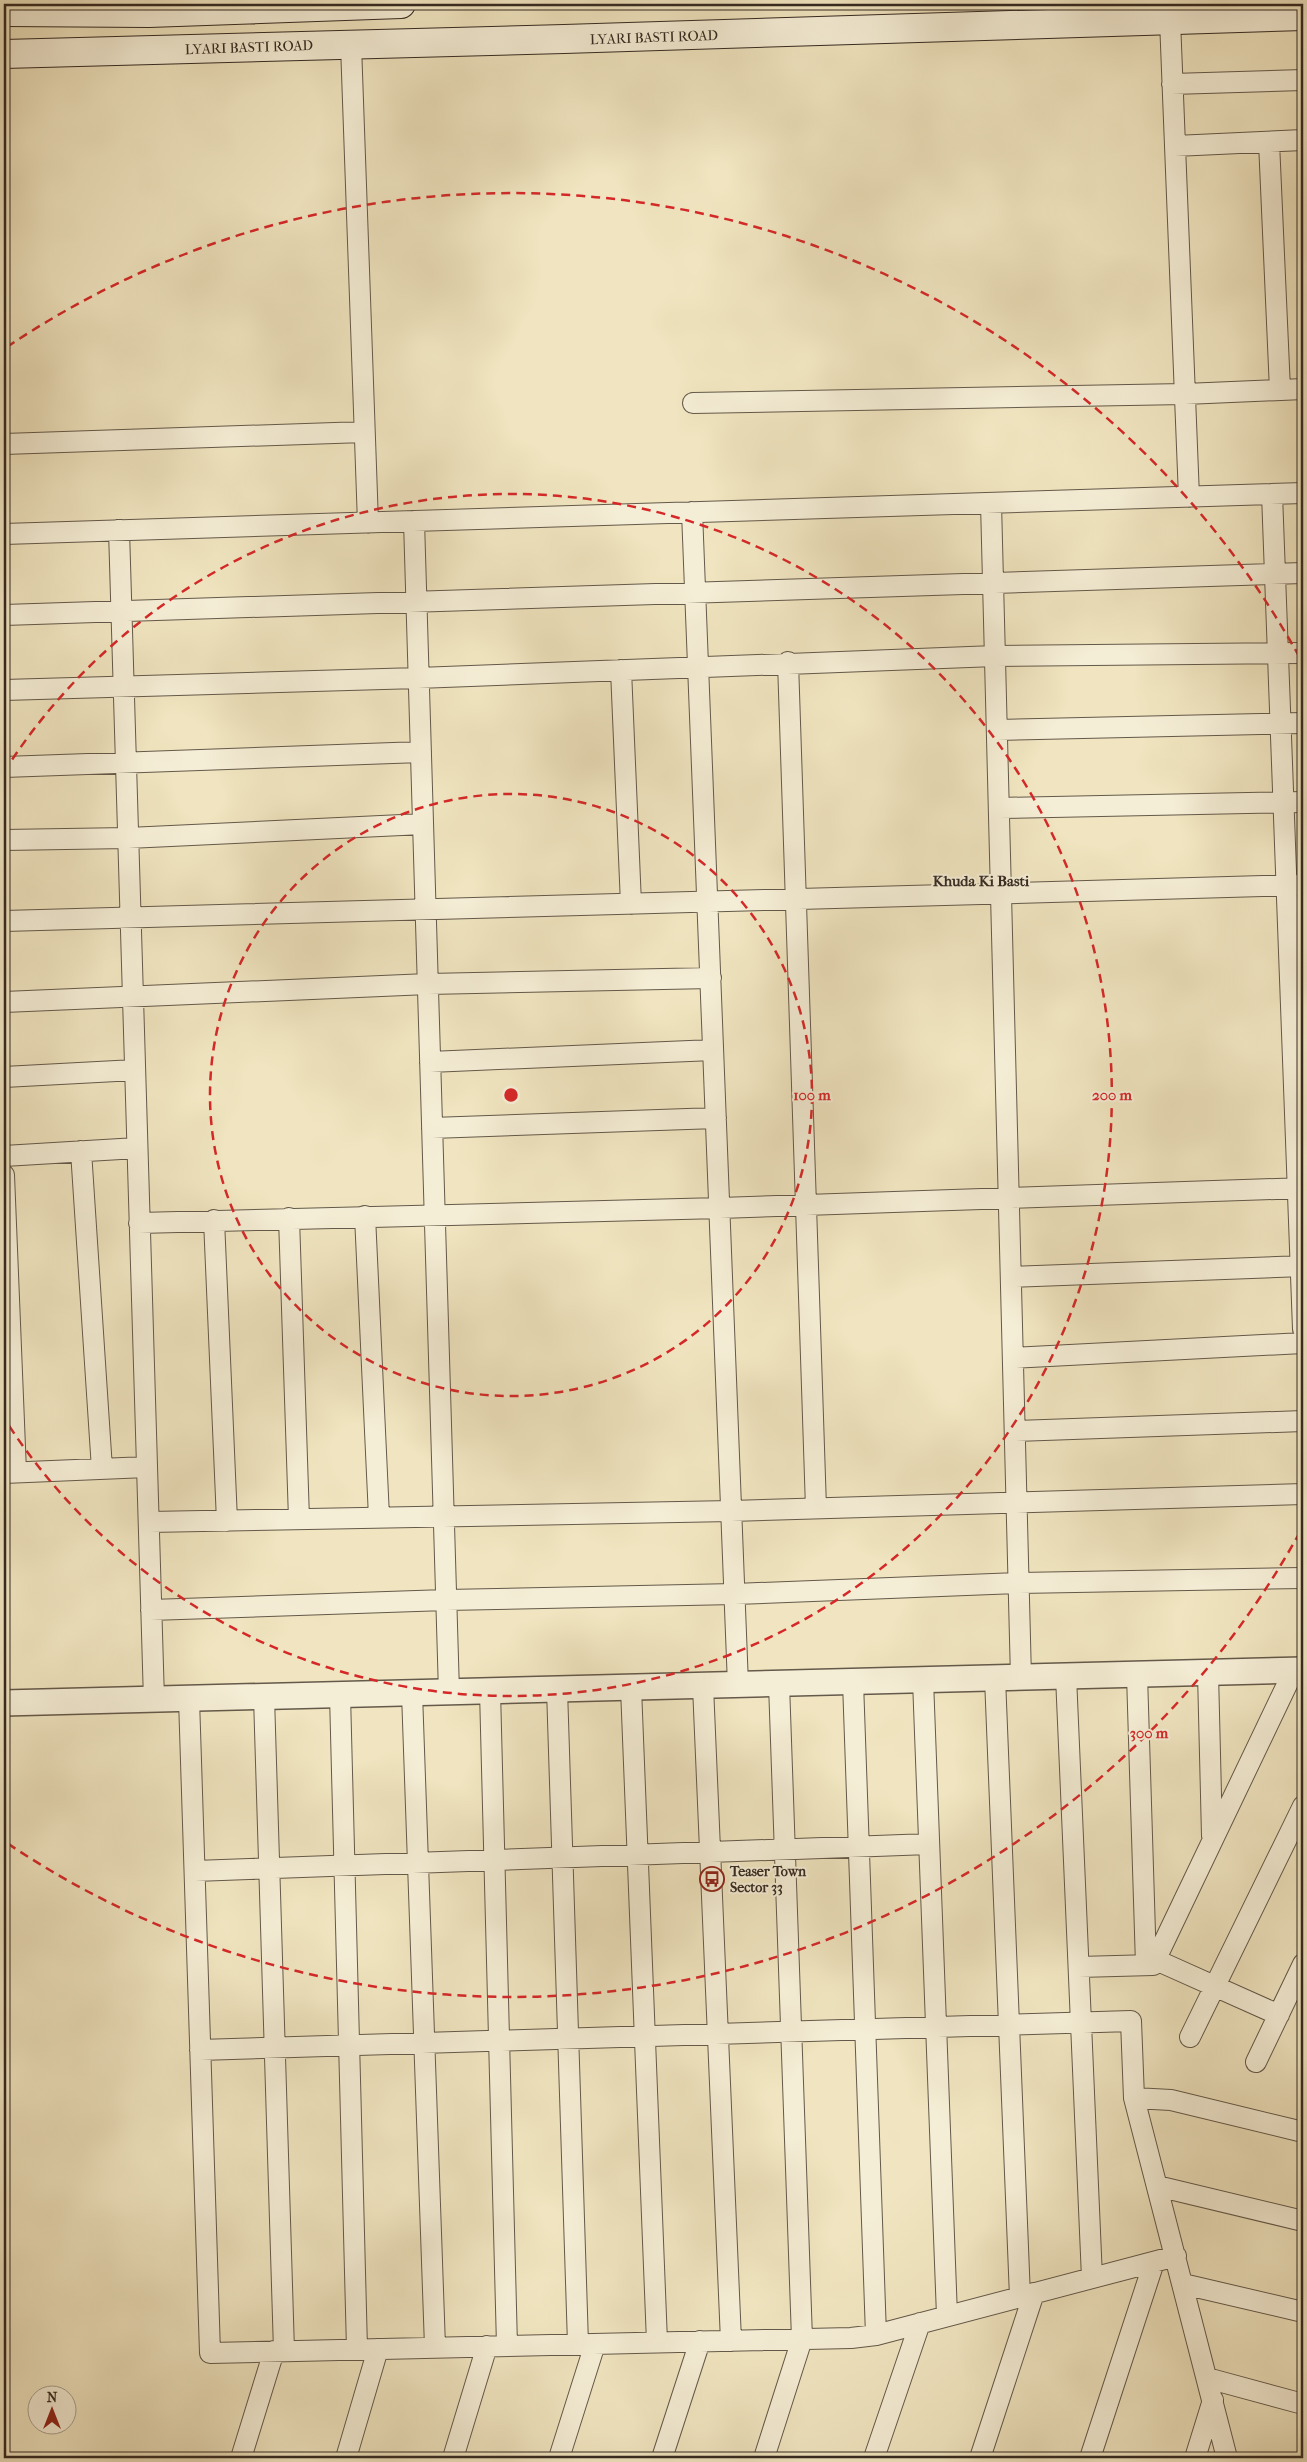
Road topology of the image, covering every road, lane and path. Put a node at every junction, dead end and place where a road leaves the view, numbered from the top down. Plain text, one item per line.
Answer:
1 (401, 4) edge
2 (85, 9) edge
3 (4, 12) edge
4 (1303, 16) edge
5 (1170, 20) junction
6 (351, 45) junction
7 (4, 54) edge
8 (1303, 80) edge
9 (1172, 84) junction
10 (1303, 140) edge
11 (1269, 142) junction
12 (1175, 146) junction
13 (1303, 389) edge
14 (1280, 390) junction
15 (1185, 394) junction
16 (693, 403) dead end
17 (364, 432) junction
18 (4, 444) edge
19 (1303, 493) edge
20 (1272, 494) junction
21 (1189, 497) junction
22 (991, 503) junction
23 (692, 512) junction
24 (414, 521) junction
25 (368, 523) junction
26 (119, 530) junction
27 (4, 534) edge
28 (1275, 574) junction
29 (1303, 574) edge
30 (994, 583) junction
31 (695, 593) junction
32 (416, 602) junction
33 (121, 611) junction
34 (4, 615) edge
35 (1303, 653) edge
36 (1278, 654) junction
37 (995, 656) junction
38 (788, 662) junction
39 (698, 666) junction
40 (621, 670) junction
41 (418, 678) junction
42 (124, 686) junction
43 (4, 690) edge
44 (1280, 723) junction
45 (1303, 723) edge
46 (997, 730) junction
47 (421, 752) junction
48 (126, 762) junction
49 (4, 766) edge
50 (1293, 802) edge
51 (999, 808) junction
52 (423, 824) junction
53 (128, 838) junction
54 (4, 840) edge
55 (1295, 886) edge
56 (1001, 894) junction
57 (796, 900) junction
58 (708, 902) junction
59 (631, 904) junction
60 (425, 910) junction
61 (130, 916) junction
62 (4, 921) edge
63 (1296, 968) edge
64 (710, 978) junction
65 (428, 984) junction
66 (133, 996) junction
67 (4, 1002) edge
68 (1298, 1037) edge
69 (713, 1050) junction
70 (430, 1062) junction
71 (135, 1070) junction
72 (4, 1077) edge
73 (1299, 1113) edge
74 (716, 1118) junction
75 (432, 1128) junction
76 (137, 1148) junction
77 (81, 1151) junction
78 (4, 1156) edge
79 (4, 1175) edge
80 (1301, 1188) edge
81 (1009, 1198) junction
82 (806, 1205) junction
83 (720, 1208) junction
84 (434, 1214) junction
85 (365, 1216) junction
86 (289, 1218) junction
87 (214, 1220) junction
88 (139, 1222) junction
89 (1302, 1266) edge
90 (1011, 1278) junction
91 (1303, 1329) edge
92 (1303, 1343) edge
93 (1013, 1358) junction
94 (1303, 1421) edge
95 (1015, 1431) junction
96 (147, 1467) junction
97 (102, 1469) junction
98 (10, 1472) edge
99 (1303, 1494) edge
100 (1017, 1502) junction
101 (816, 1508) junction
102 (732, 1510) junction
103 (443, 1516) junction
104 (379, 1517) junction
105 (299, 1519) junction
106 (227, 1520) junction
107 (148, 1522) junction
108 (1303, 1578) edge
109 (1019, 1583) junction
110 (735, 1594) junction
111 (446, 1600) junction
112 (151, 1610) junction
113 (1298, 1670) edge
114 (1208, 1673) junction
115 (1137, 1675) junction
116 (1066, 1676) junction
117 (995, 1678) junction
118 (1021, 1678) junction
119 (923, 1680) junction
120 (853, 1682) junction
121 (779, 1684) junction
122 (738, 1685) junction
123 (703, 1686) junction
124 (631, 1688) junction
125 (557, 1689) junction
126 (490, 1691) junction
127 (448, 1692) junction
128 (412, 1693) junction
129 (340, 1695) junction
130 (264, 1697) junction
131 (189, 1699) junction
132 (154, 1700) junction
133 (4, 1704) edge
134 (1303, 1806) edge
135 (1212, 1840) junction
136 (929, 1844) junction
137 (859, 1847) junction
138 (784, 1850) junction
139 (710, 1852) junction
140 (638, 1855) junction
141 (562, 1857) junction
142 (494, 1860) junction
143 (418, 1863) junction
144 (345, 1865) junction
145 (269, 1868) junction
146 (195, 1871) junction
147 (1151, 1962) junction
148 (1303, 1964) edge
149 (1079, 1967) junction
150 (1215, 1986) junction
151 (1279, 2014) junction
152 (1081, 2022) junction
153 (1009, 2025) junction
154 (936, 2027) junction
155 (865, 2030) junction
156 (791, 2032) junction
157 (718, 2034) junction
158 (645, 2036) junction
159 (1190, 2037) dead end
160 (568, 2039) junction
161 (499, 2041) junction
162 (424, 2044) junction
163 (349, 2046) junction
164 (275, 2048) junction
165 (200, 2050) junction
166 (1256, 2062) dead end
167 (1134, 2098) junction
168 (1303, 2131) edge
169 (1157, 2186) junction
170 (1303, 2220) edge
171 (1176, 2256) junction
172 (1154, 2262) junction
173 (1092, 2278) junction
174 (1183, 2284) junction
175 (1027, 2295) junction
176 (1303, 2312) edge
177 (946, 2316) junction
178 (920, 2323) junction
179 (876, 2335) junction
180 (802, 2339) junction
181 (731, 2341) junction
182 (658, 2342) junction
183 (700, 2342) junction
184 (586, 2344) junction
185 (487, 2346) junction
186 (507, 2346) junction
187 (435, 2347) junction
188 (357, 2349) junction
189 (378, 2349) junction
190 (279, 2351) junction
191 (1207, 2378) junction
192 (1213, 2400) junction
193 (1303, 2404) edge
194 (241, 2458) edge
195 (346, 2458) edge
196 (453, 2458) edge
197 (559, 2458) edge
198 (662, 2458) edge
199 (764, 2458) edge
200 (874, 2458) edge
201 (980, 2458) edge
202 (1090, 2458) edge
203 (1195, 2458) edge
204 (1227, 2458) edge

1 - 2 main road
2 - 3 main road
4 - 5 main road, LYARI BASTI ROAD
5 - 6 main road, LYARI BASTI ROAD
5 - 9 street
6 - 7 main road, LYARI BASTI ROAD
6 - 17 street
8 - 9 street
9 - 12 street
10 - 11 street
11 - 12 street
11 - 14 street
12 - 15 street
13 - 14 street
14 - 15 street
15 - 16 street
15 - 21 street
17 - 18 street
17 - 25 street
19 - 20 street
20 - 21 street
20 - 28 street
21 - 22 street
22 - 23 street
22 - 30 street
23 - 24 street
23 - 31 street
24 - 25 street
24 - 32 street
25 - 26 street
26 - 27 street
26 - 33 street
28 - 29 street
28 - 30 street
28 - 36 street
30 - 31 street
30 - 37 street
31 - 32 street
31 - 39 street
32 - 33 street
32 - 41 street
33 - 34 street
33 - 42 street
35 - 36 street
36 - 37 street
36 - 44 street
37 - 38 street
37 - 46 street
38 - 39 street
38 - 57 street
39 - 40 street
39 - 58 street
40 - 41 street
40 - 59 street
41 - 42 street
41 - 47 street
42 - 43 street
42 - 48 street
44 - 45 street
44 - 46 street
44 - 50 street
46 - 51 street
47 - 48 street
47 - 52 street
48 - 49 street
48 - 53 street
50 - 51 street
50 - 55 street
51 - 56 street
52 - 53 street
52 - 60 street
53 - 54 street
53 - 61 street
55 - 56 street
55 - 63 street
56 - 57 street
56 - 81 street
57 - 58 street
57 - 82 street
58 - 59 street
58 - 64 street
59 - 60 street
60 - 61 street
60 - 65 street
61 - 62 street
61 - 66 street
63 - 68 street
64 - 65 street
64 - 69 street
65 - 66 street
65 - 70 street
66 - 67 street
66 - 71 street
68 - 73 street
69 - 70 street
69 - 74 street
70 - 75 street
71 - 72 street
71 - 76 street
73 - 80 street
74 - 75 street
74 - 83 street
75 - 84 street
76 - 77 street
76 - 88 street
77 - 78 street
77 - 97 street
79 - 98 street
80 - 81 street
80 - 89 street
81 - 82 street
81 - 90 street
82 - 83 street
82 - 101 street
83 - 84 street
83 - 102 street
84 - 85 street
84 - 103 street
85 - 86 street
85 - 104 street
86 - 87 street
86 - 105 street
87 - 88 street
87 - 106 street
88 - 96 street
89 - 90 street
89 - 91 street
90 - 93 street
92 - 93 street
93 - 95 street
94 - 95 street
95 - 100 street
96 - 97 street
96 - 107 street
97 - 98 street
99 - 100 street
100 - 101 street
100 - 109 street
101 - 102 street
102 - 103 street
102 - 110 street
103 - 104 street
103 - 111 street
104 - 105 street
105 - 106 street
106 - 107 street
107 - 112 street
108 - 109 street
109 - 110 street
109 - 118 street
110 - 111 street
110 - 122 street
111 - 112 street
111 - 127 street
112 - 132 street
113 - 114 street
113 - 135 street
114 - 115 street
114 - 135 street
115 - 116 street
115 - 147 street
116 - 118 street
116 - 149 street
117 - 118 street
117 - 119 street
117 - 153 street
119 - 120 street
119 - 136 street
120 - 121 street
120 - 137 street
121 - 122 street
121 - 138 street
122 - 123 street
123 - 124 street
123 - 139 street
124 - 125 street
124 - 140 street
125 - 126 street
125 - 141 street
126 - 127 street
126 - 142 street
127 - 128 street
128 - 129 street
128 - 143 street
129 - 130 street
129 - 144 street
130 - 131 street
130 - 145 street
131 - 132 street
131 - 146 street
132 - 133 street
134 - 150 street
135 - 147 street
136 - 137 street
136 - 154 street
137 - 138 street
137 - 155 street
138 - 139 street
138 - 156 street
139 - 140 street
139 - 157 street
140 - 141 street
140 - 158 street
141 - 142 street
141 - 160 street
142 - 143 street
142 - 161 street
143 - 144 street
143 - 162 street
144 - 145 street
144 - 163 street
145 - 146 street
145 - 164 street
146 - 165 street
147 - 149 street
147 - 150 street
148 - 151 street
149 - 152 street
150 - 151 street
150 - 159 street
151 - 166 street
152 - 153 street
152 - 167 street
152 - 173 street
153 - 154 street
153 - 175 street
154 - 155 street
154 - 177 street
155 - 156 street
155 - 179 street
156 - 157 street
156 - 180 street
157 - 158 street
157 - 181 street
158 - 160 street
158 - 182 street
160 - 161 street
160 - 184 street
161 - 162 street
161 - 186 street
162 - 163 street
162 - 187 street
163 - 164 street
163 - 188 street
164 - 165 street
164 - 190 street
165 - 190 street
167 - 168 street
167 - 169 street
169 - 170 street
169 - 171 street
171 - 172 street
171 - 174 street
172 - 173 street
172 - 202 street
173 - 175 street
174 - 176 street
174 - 191 street
175 - 177 street
175 - 201 street
177 - 178 street
178 - 179 street
178 - 200 street
179 - 180 street
180 - 181 street
180 - 199 street
181 - 183 street
182 - 183 street
182 - 184 street
183 - 198 street
184 - 186 street
184 - 197 street
185 - 186 street
185 - 187 street
185 - 196 street
187 - 189 street
188 - 189 street
188 - 190 street
189 - 195 street
190 - 194 street
191 - 192 street
191 - 193 street
192 - 203 street
192 - 204 street

